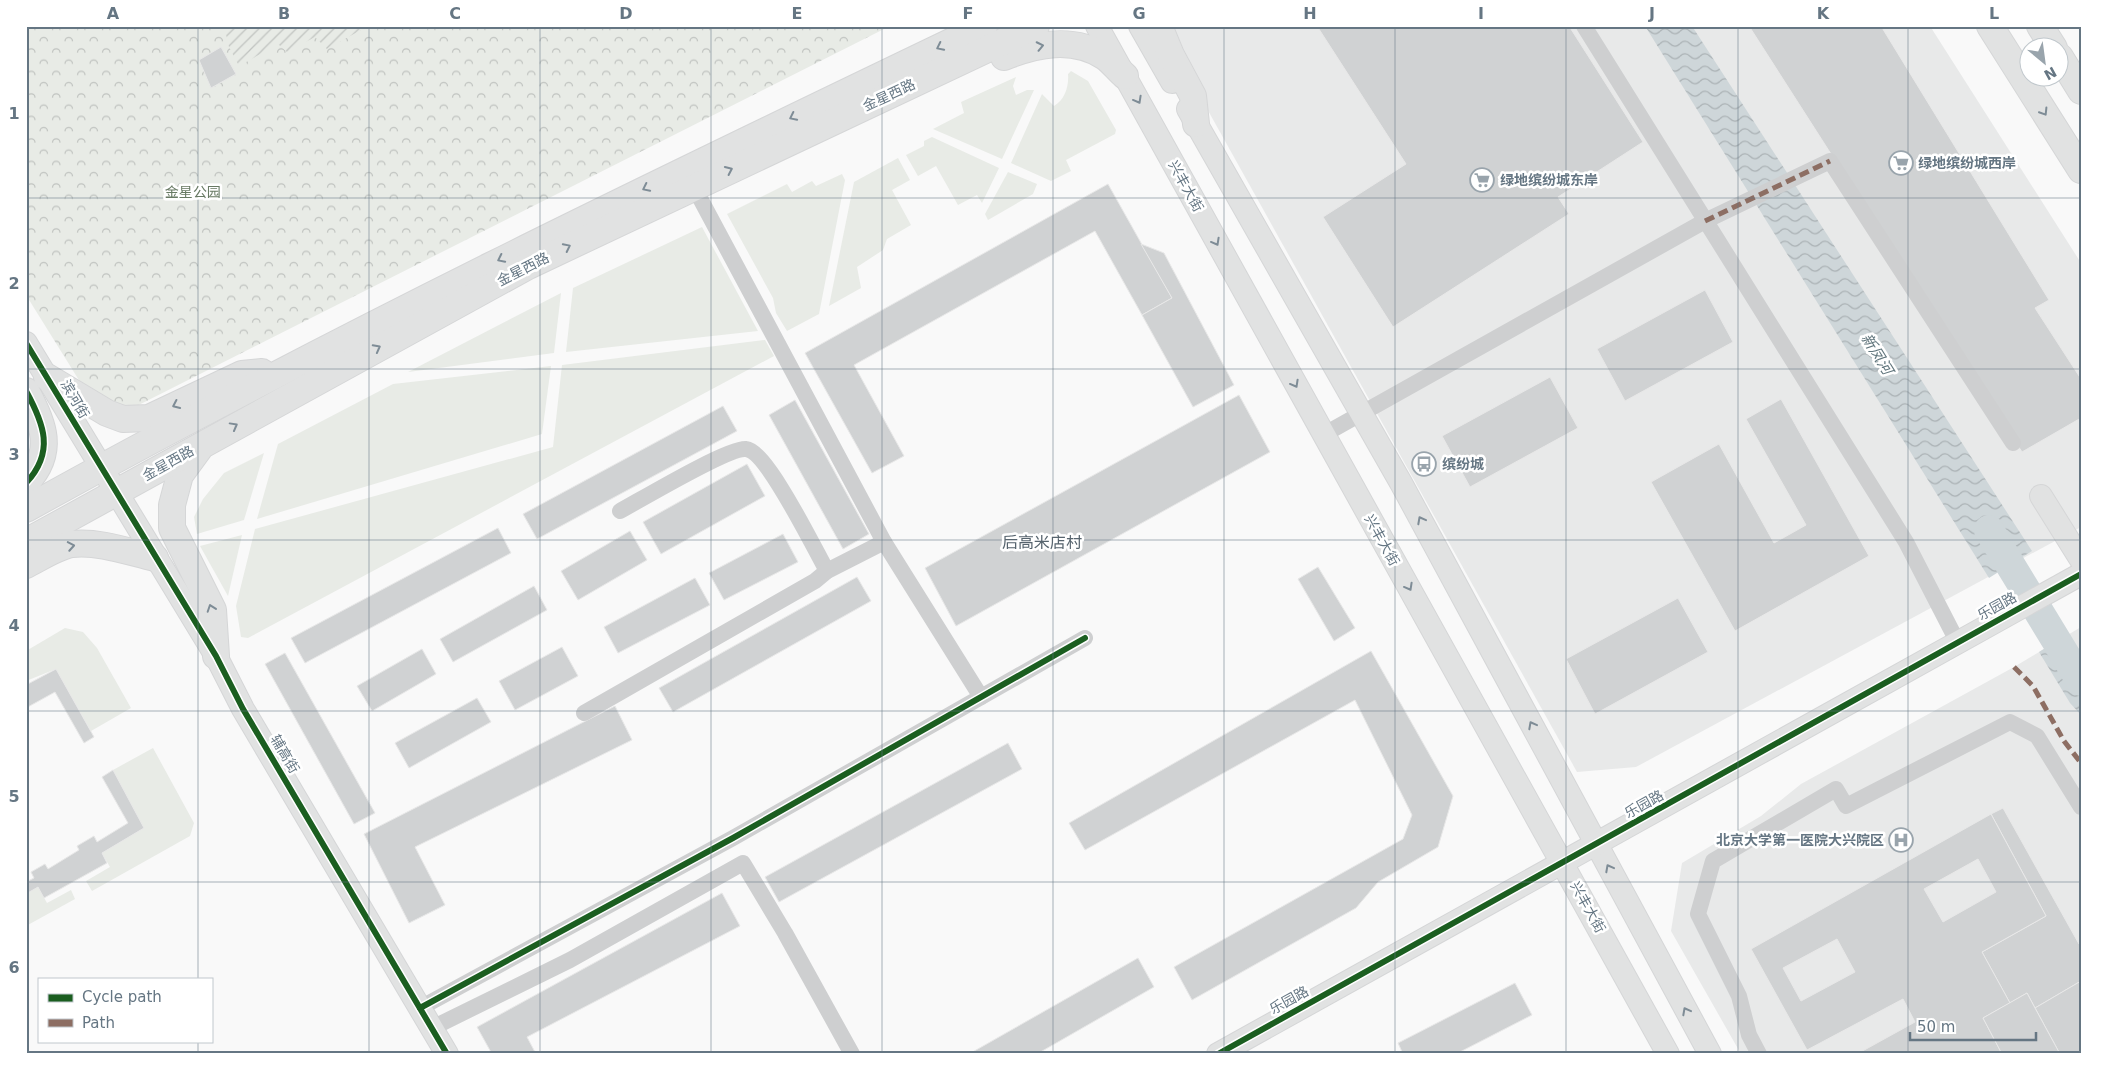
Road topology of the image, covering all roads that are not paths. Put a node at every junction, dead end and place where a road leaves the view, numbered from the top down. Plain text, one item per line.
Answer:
1 (1036, 26) edge
2 (1097, 26) edge
3 (1140, 26) edge
4 (1159, 26) edge
5 (1584, 26) edge
6 (1990, 26) edge
7 (2040, 26) edge
8 (982, 27) edge
9 (2048, 38) edge
10 (2070, 73) edge
11 (1125, 76) junction
12 (910, 84) junction
13 (2081, 91) edge
14 (1196, 124) junction
15 (2081, 170) edge
16 (694, 187) junction
17 (1705, 221) junction
18 (26, 343) edge
19 (288, 370) junction
20 (47, 377) junction
21 (26, 391) edge
22 (1363, 415) junction
23 (1323, 435) junction
24 (2013, 443) dead end
25 (202, 444) junction
26 (100, 468) junction
27 (26, 483) edge
28 (115, 492) junction
29 (2041, 496) dead end
30 (26, 509) edge
31 (620, 511) dead end
32 (26, 542) edge
33 (884, 542) junction
34 (155, 558) junction
35 (2081, 560) edge
36 (26, 565) edge
37 (827, 571) junction
38 (2081, 574) edge
39 (1968, 637) junction
40 (1085, 638) dead end
41 (216, 656) junction
42 (981, 697) junction
43 (584, 712) dead end
44 (2081, 806) edge
45 (1596, 844) junction
46 (1563, 862) junction
47 (420, 1008) junction
48 (432, 1028) junction
49 (447, 1054) edge
50 (852, 1054) edge
51 (1218, 1054) edge
52 (1668, 1054) edge
53 (1710, 1054) edge
54 (1759, 1054) edge

1 - 12 main road, 金星西路
2 - 11 main road, 兴丰大街
3 - 14 main road
4 - 14 main road
5 - 17 street
6 -> 15 main road
7 - 9 main road
8 -> 19 main road, 金星西路
10 - 13 main road
12 -> 11 main road
11 -> 23 main road, 兴丰大街
16 -> 12 main road, 金星西路
14 - 22 main road
25 -> 16 main road, 金星西路
16 - 33 street
17 - 22 street
17 - 24 street
17 - 39 street
18 - 20 main road, 滨河街
19 -> 20 main road
19 - 26 main road, 金星西路
20 - 26 main road, 滨河街
21 - 27 main road
22 - 23 street
45 -> 22 main road
23 -> 46 main road, 兴丰大街
25 - 28 main road, 金星西路
41 -> 25 main road
26 - 28 main road, 辅高街
26 - 30 main road, 金星西路
28 - 32 main road, 金星西路
28 - 34 main road, 辅高街
29 - 35 main road
31 - 37 street
33 - 37 street
33 - 42 street
36 -> 34 main road
34 - 41 main road, 辅高街
37 - 43 street
38 - 39 main road, 乐园路
39 - 45 main road, 乐园路
40 - 42 street
41 - 47 main road, 辅高街
42 - 47 street
44 - 54 street
45 - 46 main road, 乐园路
53 -> 45 main road
46 - 51 main road, 乐园路
46 - 52 main road, 兴丰大街
47 - 48 main road, 辅高街
48 - 49 main road, 辅高街
48 - 50 street

